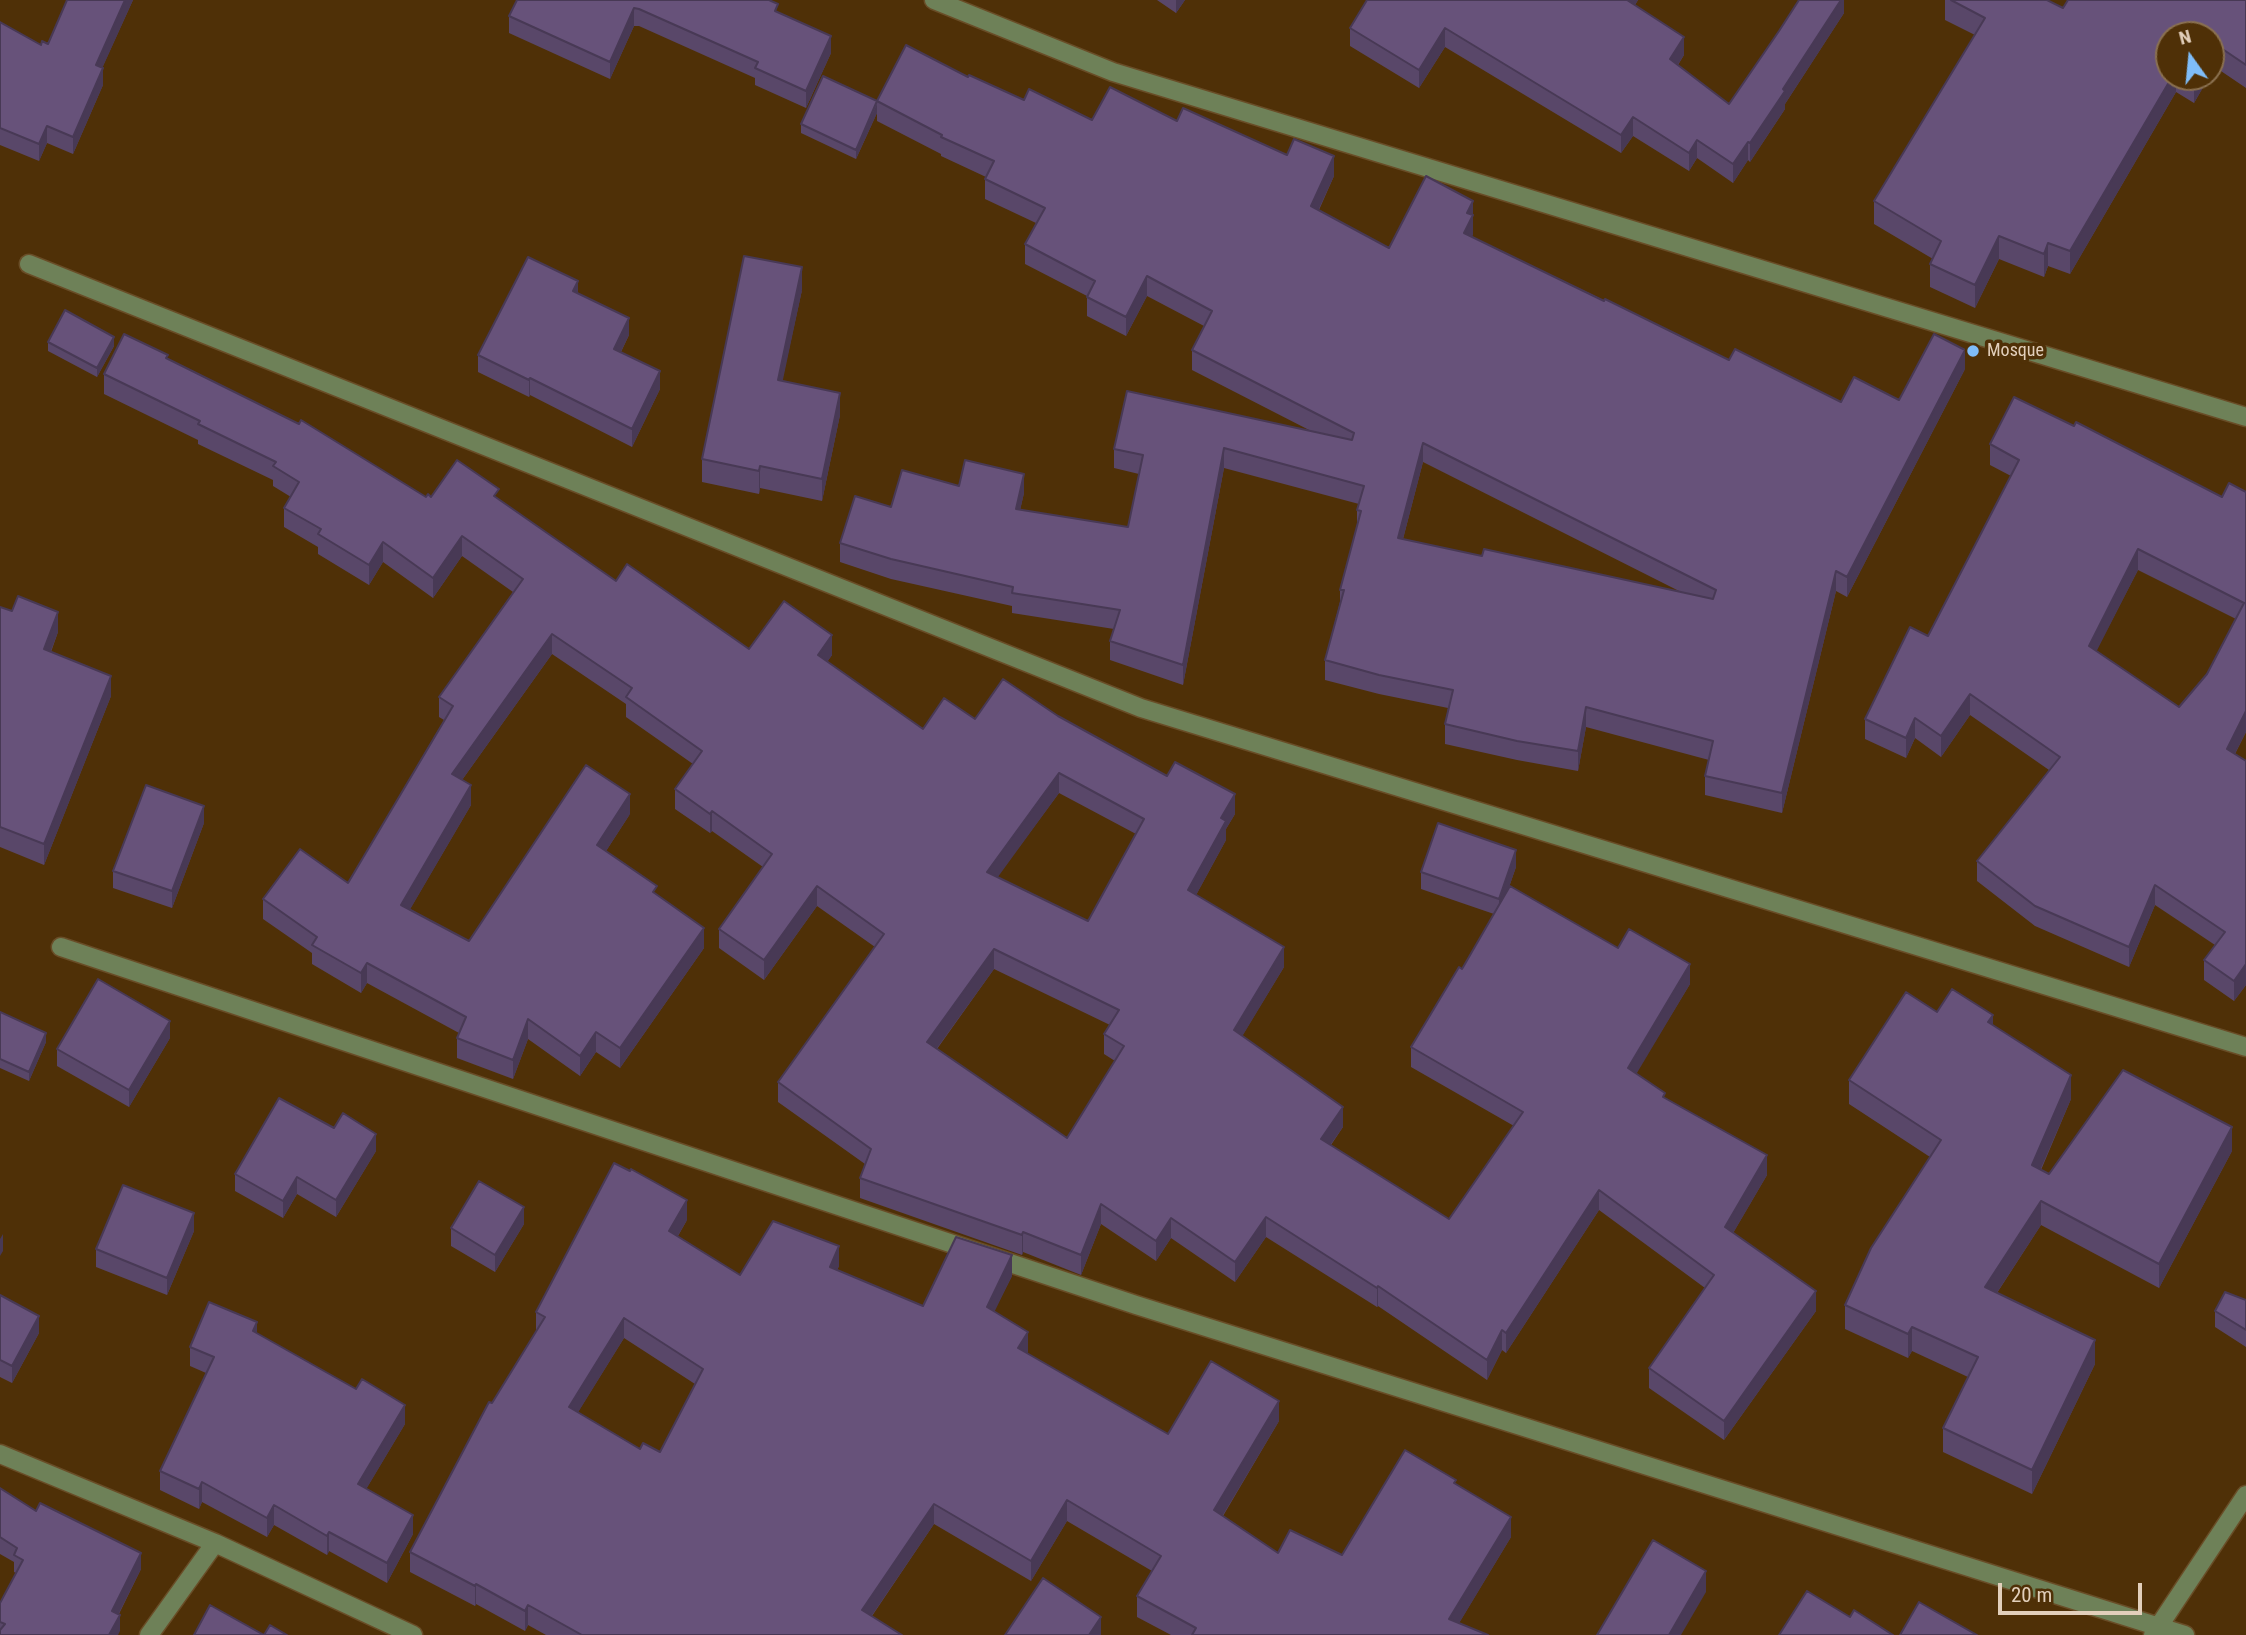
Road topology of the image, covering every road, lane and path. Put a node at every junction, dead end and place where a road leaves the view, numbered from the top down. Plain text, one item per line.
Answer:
1 (934, 0) edge
2 (29, 264) dead end
3 (2246, 417) edge
4 (61, 947) dead end
5 (2246, 1047) edge
6 (0, 1454) edge
7 (2246, 1495) edge
8 (215, 1543) junction
9 (2155, 1631) edge
10 (149, 1635) edge
11 (413, 1635) edge
12 (2185, 1635) edge

1 - 3 street
2 - 5 street
4 - 9 street
6 - 8 street
7 - 9 street
8 - 10 street
8 - 11 street
9 - 12 street

